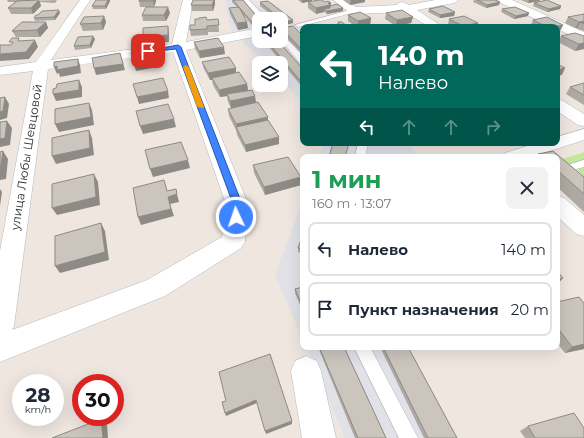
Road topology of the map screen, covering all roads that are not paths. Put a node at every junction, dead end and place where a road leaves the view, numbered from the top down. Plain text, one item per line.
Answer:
1 (85, 0) edge
2 (188, 0) edge
3 (246, 0) edge
4 (338, 0) edge
5 (394, 0) edge
6 (454, 0) edge
7 (502, 0) edge
8 (408, 8) junction
9 (354, 11) junction
10 (257, 12) edge
11 (302, 24) edge
12 (432, 24) edge
13 (555, 24) edge
14 (560, 26) edge
15 (252, 33) edge
16 (584, 37) edge
17 (288, 44) edge
18 (178, 47) junction
19 (300, 58) edge
20 (41, 65) junction
21 (0, 71) edge
22 (560, 106) edge
23 (584, 121) edge
24 (584, 134) edge
25 (560, 142) edge
26 (547, 146) edge
27 (522, 154) edge
28 (584, 163) edge
29 (584, 182) edge
30 (560, 206) edge
31 (584, 228) edge
32 (0, 326) edge
33 (0, 348) edge
34 (364, 350) edge
35 (306, 371) dead end
36 (319, 438) edge
37 (409, 438) edge

1 - 20 street, улица Любы Шевцовой
2 - 18 street
3 - 10 lane
4 - 9 street
5 - 8 street
6 - 8 street
7 - 13 street
8 - 9 street
8 - 12 street
9 - 11 lane
14 - 16 street
15 - 18 street
17 - 19 lane
18 - 20 street
18 - 33 street
20 - 21 street
20 - 32 street, улица Любы Шевцовой
22 - 23 street
24 - 25 street
26 - 27 street
28 - 29 lane
30 - 31 street
34 - 37 lane
35 - 36 street

